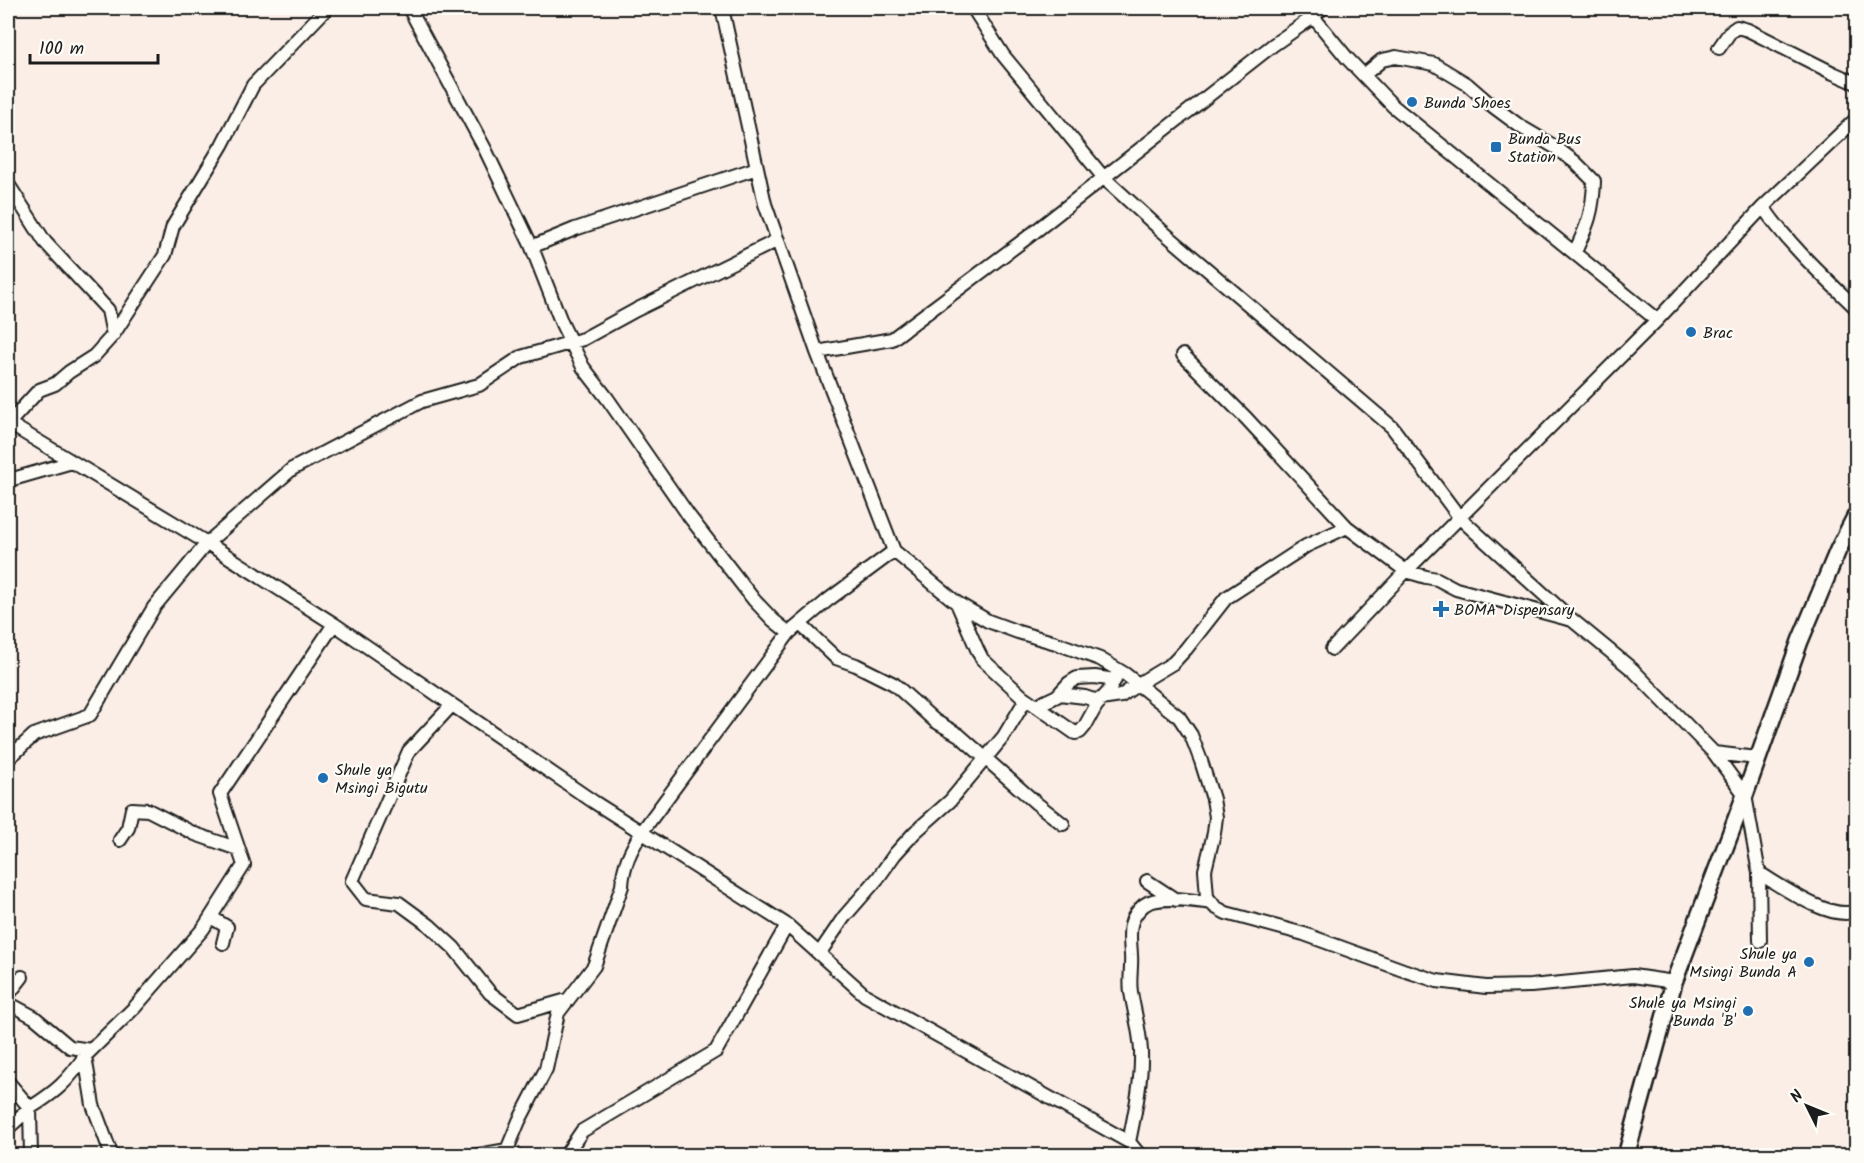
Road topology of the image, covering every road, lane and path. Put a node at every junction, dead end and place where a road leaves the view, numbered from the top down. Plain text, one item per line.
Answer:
1 (327, 8) edge
2 (409, 8) edge
3 (722, 8) edge
4 (973, 8) edge
5 (1322, 8) edge
6 (1309, 12) edge
7 (1719, 48) dead end
8 (1364, 75) junction
9 (1857, 83) edge
10 (1857, 119) edge
11 (757, 168) junction
12 (1104, 178) junction
13 (8, 184) edge
14 (1763, 207) junction
15 (778, 240) junction
16 (531, 245) junction
17 (1575, 252) junction
18 (1857, 308) edge
19 (1657, 320) junction
20 (113, 335) junction
21 (571, 343) junction
22 (817, 352) junction
23 (1183, 355) dead end
24 (8, 423) edge
25 (72, 462) junction
26 (8, 478) edge
27 (1857, 515) edge
28 (1460, 518) junction
29 (1347, 527) junction
30 (207, 543) junction
31 (894, 551) junction
32 (1406, 571) junction
33 (957, 603) junction
34 (1571, 619) junction
35 (334, 624) junction
36 (800, 624) junction
37 (789, 633) junction
38 (1332, 649) dead end
39 (1117, 675) junction
40 (1138, 684) junction
41 (1059, 694) junction
42 (1101, 699) junction
43 (1031, 703) junction
44 (452, 705) junction
45 (1714, 753) junction
46 (1757, 758) junction
47 (8, 759) edge
48 (986, 759) junction
49 (1745, 795) junction
50 (1063, 824) dead end
51 (641, 833) junction
52 (120, 840) dead end
53 (238, 849) junction
54 (1759, 873) junction
55 (1147, 881) dead end
56 (1178, 900) junction
57 (1212, 903) junction
58 (1857, 910) edge
59 (211, 917) junction
60 (787, 925) junction
61 (1760, 940) dead end
62 (223, 943) dead end
63 (819, 954) junction
64 (21, 977) dead end
65 (1674, 982) junction
66 (8, 995) edge
67 (567, 1000) junction
68 (8, 1003) edge
69 (88, 1053) junction
70 (8, 1082) edge
71 (30, 1108) junction
72 (8, 1128) edge
73 (1129, 1142) junction
74 (512, 1153) edge
75 (1139, 1154) edge
76 (31, 1155) edge
77 (112, 1155) edge
78 (472, 1155) edge
79 (565, 1155) edge
80 (1626, 1155) edge

1 - 20 street
2 - 16 street
3 - 11 street
4 - 12 street
5 - 6 street
6 - 8 street
6 - 12 street
7 - 9 street
8 - 17 street
8 - 17 street
10 - 14 street
11 - 15 street
11 - 16 street
12 - 22 street
12 - 28 street
13 - 20 street
14 - 18 street
14 - 19 street
15 - 21 street
15 - 22 street
16 - 21 street
17 - 19 street
19 - 28 street
20 - 24 street
21 - 30 street
21 - 37 street
22 - 31 street
23 - 29 street
24 - 25 street
25 - 26 street
25 - 30 street
27 - 46 main road
28 - 32 street
28 - 34 street
29 - 32 street
29 - 40 street
30 - 35 street
30 - 47 street
31 - 33 street
31 - 36 street
32 - 34 street
32 - 38 street
33 - 39 street
33 - 43 street
34 - 45 street
35 - 44 street
35 - 53 street
36 - 37 street
36 - 48 street
37 - 51 street
39 - 40 street
39 - 41 street
39 - 42 street
40 - 42 street
40 - 57 street
41 - 42 street
41 - 43 street
42 - 43 street
43 - 48 street
44 - 51 street
44 - 67 street
45 - 46 street
45 - 49 street
46 - 49 main road
48 - 50 street
48 - 63 street
49 - 54 street
49 - 65 main road
51 - 60 street
51 - 67 street
52 - 53 street
53 - 59 street
54 - 58 street
54 - 61 street
55 - 56 street
56 - 57 street
56 - 73 street
57 - 65 street
59 - 62 street
59 - 69 street
60 - 63 street
60 - 79 street
63 - 73 street
64 - 66 street
65 - 80 main road
67 - 74 street
68 - 69 street
69 - 71 street
69 - 77 street
70 - 71 street
71 - 72 street
71 - 76 street
73 - 75 street
74 - 78 street

